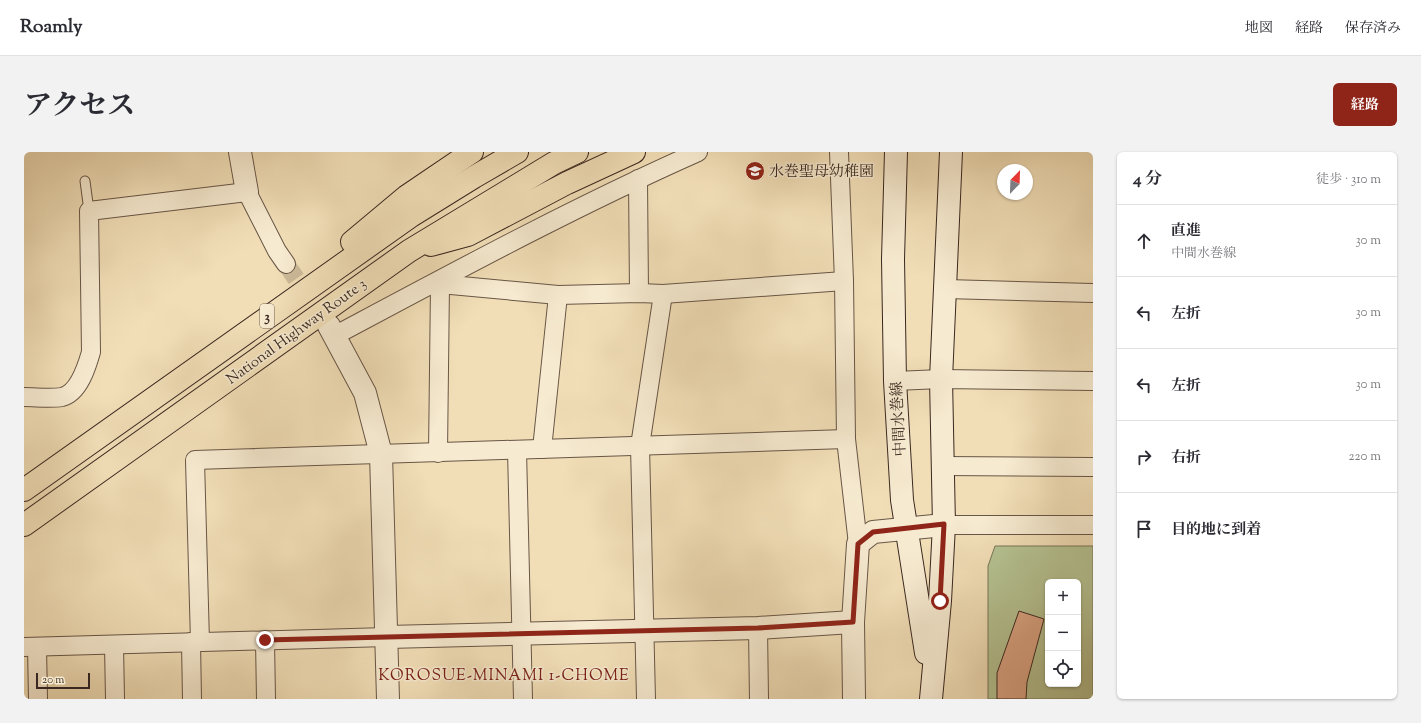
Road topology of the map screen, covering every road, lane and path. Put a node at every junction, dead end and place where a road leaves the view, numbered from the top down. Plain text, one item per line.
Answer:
1 (240, 152) edge
2 (472, 152) edge
3 (517, 152) edge
4 (577, 152) edge
5 (634, 152) edge
6 (698, 152) edge
7 (839, 152) edge
8 (896, 152) edge
9 (951, 152) edge
10 (638, 179) junction
11 (85, 181) dead end
12 (247, 192) junction
13 (89, 211) junction
14 (408, 251) junction
15 (286, 264) tunnel mouth
16 (844, 281) junction
17 (946, 288) junction
18 (639, 293) junction
19 (1093, 293) edge
20 (663, 294) junction
21 (558, 295) junction
22 (280, 307) junction
23 (332, 331) joint
24 (942, 379) junction
25 (895, 381) junction
26 (1093, 381) edge
27 (24, 397) edge
28 (846, 439) junction
29 (640, 446) junction
30 (542, 449) junction
31 (517, 450) junction
32 (438, 453) junction
33 (381, 454) junction
34 (943, 466) junction
35 (1093, 467) edge
36 (24, 490) edge
37 (944, 524) junction
38 (24, 525) edge
39 (1093, 525) edge
40 (908, 529) junction
41 (858, 544) junction
42 (853, 622) junction
43 (758, 628) junction
44 (646, 630) junction
45 (522, 633) junction
46 (387, 637) junction
47 (265, 640) junction
48 (195, 642) junction
49 (114, 645) junction
50 (31, 647) edge
51 (931, 692) edge
52 (38, 699) edge
53 (115, 699) edge
54 (192, 699) edge
55 (266, 699) edge
56 (388, 699) edge
57 (523, 699) edge
58 (646, 699) edge
59 (759, 699) edge
60 (854, 699) edge

1 - 12 street
2 - 22 highway
3 - 22 highway, National Highway Route 3 / 3
4 - 14 highway, National Highway Route 3 / 3
5 - 14 highway
6 - 10 street
7 - 16 street
8 - 25 street, 中間水巻線
9 - 17 street, 中間水巻線
10 - 18 street
10 - 23 street
11 - 13 lane
12 - 13 street
12 - 15 street
13 - 27 street
14 - 38 highway, National Highway Route 3 / 3
16 - 20 street
16 - 28 street
17 - 19 street
17 - 24 street, 中間水巻線
18 - 20 street
18 - 21 street
20 - 29 street
21 - 30 street
21 - 32 street
22 - 36 highway, National Highway Route 3 / 3
23 - 33 street
24 - 25 street
24 - 26 street
24 - 34 street, 中間水巻線
25 - 40 street, 中間水巻線
28 - 29 street
28 - 41 street
29 - 30 street
29 - 44 street
30 - 31 street
31 - 32 street
31 - 45 street
32 - 33 street
33 - 46 street
33 - 48 street
34 - 35 street
34 - 37 street, 中間水巻線
37 - 39 street
37 - 40 street
37 - 51 street, 中間水巻線
40 - 41 street
40 - 51 street, 中間水巻線
41 - 42 street
42 - 43 street
42 - 60 street
43 - 44 street
43 - 59 street
44 - 45 street
44 - 58 street
45 - 46 street
45 - 57 street
46 - 47 street
46 - 56 street
47 - 48 street
47 - 55 street
48 - 49 street
48 - 54 street
49 - 50 street
49 - 53 street
50 - 52 street

